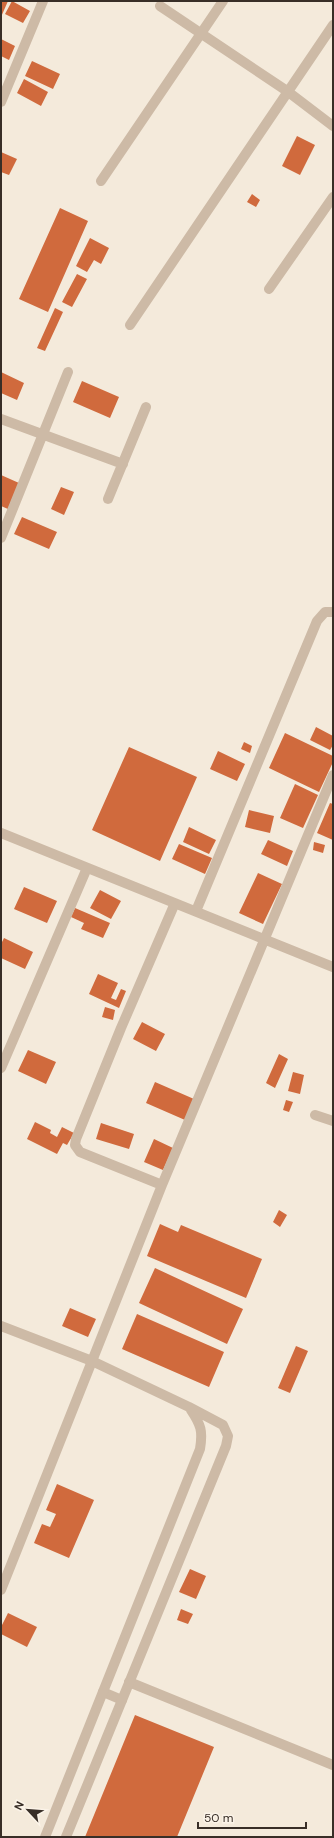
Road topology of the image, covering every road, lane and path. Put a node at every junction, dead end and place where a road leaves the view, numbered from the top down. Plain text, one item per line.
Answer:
1 (43, 1) edge
2 (223, 1) edge
3 (160, 6) dead end
4 (333, 24) edge
5 (201, 33) junction
6 (287, 91) junction
7 (1, 102) edge
8 (333, 126) edge
9 (101, 181) dead end
10 (333, 197) edge
11 (269, 289) dead end
12 (130, 325) dead end
13 (68, 372) dead end
14 (146, 407) dead end
15 (1, 419) edge
16 (43, 435) junction
17 (123, 464) junction
18 (108, 499) dead end
19 (1, 538) edge
20 (333, 612) edge
21 (333, 775) edge
22 (1, 833) edge
23 (87, 868) junction
24 (175, 903) junction
25 (196, 912) junction
26 (265, 939) junction
27 (333, 967) edge
28 (1, 1068) edge
29 (315, 1115) dead end
30 (333, 1121) edge
31 (162, 1185) junction
32 (1, 1326) edge
33 (92, 1361) junction
34 (189, 1407) junction
35 (1, 1590) edge
36 (129, 1682) junction
37 (103, 1692) junction
38 (122, 1700) junction
39 (333, 1765) edge
40 (45, 1837) edge
41 (66, 1837) edge

1 - 7 street
2 - 5 street
3 - 5 street
4 - 6 street
5 - 6 street
5 - 9 street
6 - 8 street
6 - 12 street
10 - 11 street
13 - 16 street
14 - 17 street
15 - 16 street
16 - 17 street
16 - 19 street
17 - 18 street
20 - 25 street
21 - 26 street
22 - 23 street
23 - 24 street
23 - 28 street
24 - 25 street
24 - 31 street
25 - 26 street
26 - 27 street
26 - 31 street
29 - 30 street
31 - 33 street
32 - 33 street
33 - 34 street
33 - 35 street
34 - 36 street
34 - 37 street
36 - 38 street
36 - 39 street
37 - 38 street
37 - 40 street
38 - 41 street

